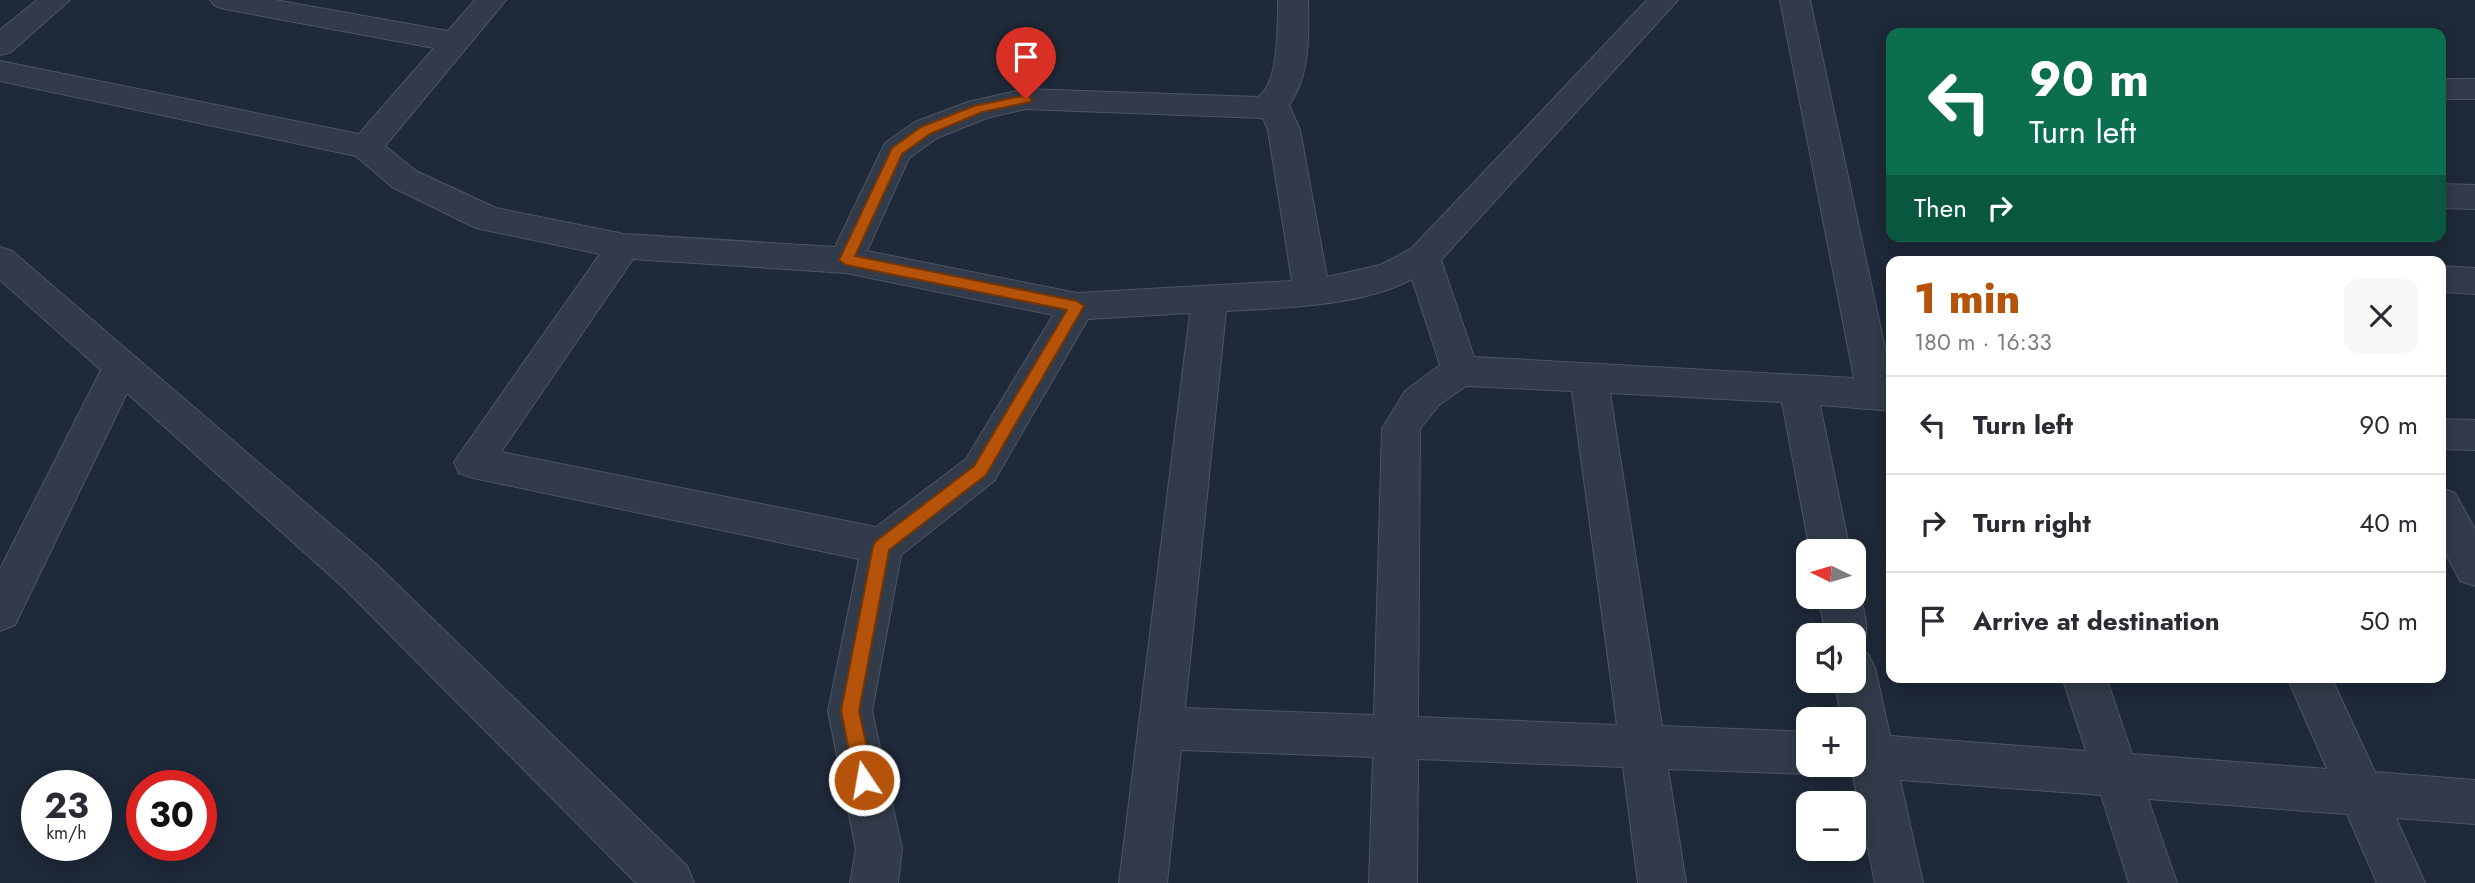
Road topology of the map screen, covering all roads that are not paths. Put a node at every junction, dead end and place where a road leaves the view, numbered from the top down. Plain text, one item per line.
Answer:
1 (55, 0) edge
2 (225, 0) edge
3 (491, 0) edge
4 (1293, 0) edge
5 (1663, 0) edge
6 (1795, 0) edge
7 (455, 42) junction
8 (0, 45) edge
9 (0, 71) edge
10 (2446, 89) edge
11 (2475, 89) edge
12 (1273, 104) junction
13 (366, 147) junction
14 (2446, 197) edge
15 (2475, 197) edge
16 (624, 246) junction
17 (1423, 258) junction
18 (0, 260) edge
19 (846, 260) junction
20 (2446, 279) edge
21 (2475, 281) edge
22 (1312, 293) junction
23 (1210, 297) junction
24 (1077, 306) junction
25 (121, 366) junction
26 (1460, 371) junction
27 (1589, 377) junction
28 (1798, 388) junction
29 (1884, 395) edge
30 (2446, 433) edge
31 (2475, 435) edge
32 (2446, 514) edge
33 (1828, 539) edge
34 (881, 546) junction
35 (2475, 568) edge
36 (0, 612) edge
37 (2086, 683) edge
38 (2312, 683) edge
39 (1161, 728) junction
40 (1396, 738) junction
41 (1644, 747) junction
42 (1796, 753) edge
43 (1866, 755) edge
44 (1866, 769) edge
45 (2116, 775) junction
46 (2361, 794) junction
47 (2475, 802) edge
48 (670, 883) edge
49 (874, 883) edge
50 (1143, 883) edge
51 (1393, 883) edge
52 (1662, 883) edge
53 (1899, 883) edge
54 (2153, 883) edge
55 (2401, 883) edge

1 - 8 street
2 - 7 street
3 - 7 street
4 - 12 street
5 - 17 street
6 - 29 street
7 - 13 street
9 - 13 street
10 - 11 street
12 - 19 street
12 - 22 street
13 - 16 street
14 - 15 street
16 - 19 street
16 - 34 street
17 - 22 street
17 - 26 street
18 - 25 street
19 - 24 street
20 - 21 street
22 - 23 street
23 - 24 street
23 - 39 street
24 - 34 street
25 - 36 street
25 - 48 street
26 - 27 street
26 - 40 street
27 - 28 street
27 - 41 street
28 - 29 street
28 - 33 street
30 - 31 street
32 - 35 street
34 - 49 street
37 - 45 street
38 - 46 street
39 - 40 street
39 - 50 street
40 - 41 street
40 - 51 street
41 - 42 street
41 - 52 street
43 - 45 street
44 - 53 street
45 - 46 street
45 - 54 street
46 - 47 street
46 - 55 street

